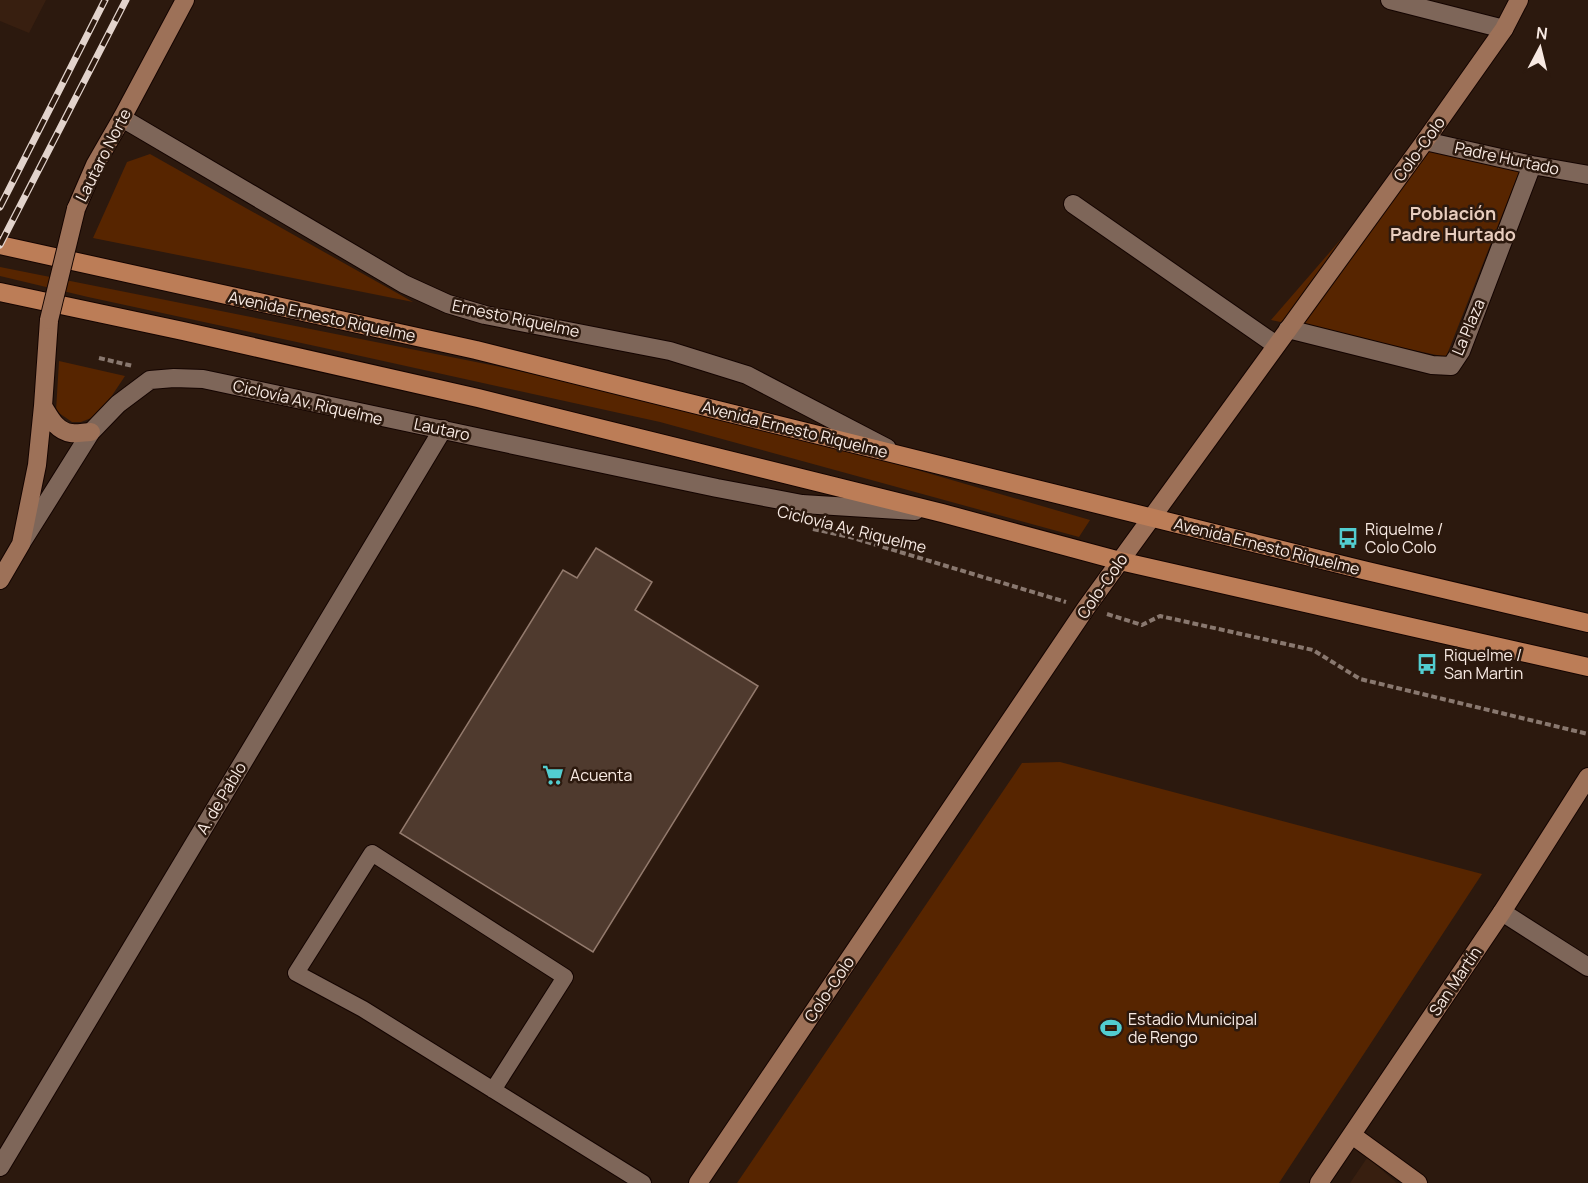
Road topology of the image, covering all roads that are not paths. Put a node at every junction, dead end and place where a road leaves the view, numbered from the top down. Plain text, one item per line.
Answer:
1 (185, 0) edge
2 (1390, 0) edge
3 (1519, 0) edge
4 (1503, 29) junction
5 (122, 118) junction
6 (1425, 141) junction
7 (1532, 165) junction
8 (1588, 175) edge
9 (1073, 204) dead end
10 (0, 245) edge
11 (0, 292) edge
12 (49, 320) joint
13 (1288, 329) junction
14 (1276, 345) junction
15 (43, 406) junction
16 (443, 429) junction
17 (91, 432) junction
18 (899, 454) junction
19 (942, 513) junction
20 (1151, 517) junction
21 (21, 543) junction
22 (1120, 561) junction
23 (0, 580) edge
24 (1588, 623) edge
25 (1588, 667) edge
26 (1588, 777) edge
27 (1502, 912) junction
28 (1588, 967) edge
29 (494, 1090) junction
30 (1352, 1135) junction
31 (0, 1167) edge
32 (643, 1183) edge
33 (698, 1183) edge
34 (1319, 1183) edge
35 (1418, 1183) edge

1 - 5 street, Lautaro Norte
2 - 4 street
3 - 4 street, Colo-Colo
4 - 6 street, Colo-Colo
5 - 12 street, Lautaro Norte, bridge
5 - 18 street, Ernesto Riquelme
6 - 7 street, Padre Hurtado
6 - 13 street, Colo-Colo
7 - 8 street, Padre Hurtado
7 - 13 street, La Plaza
9 - 14 street
10 - 18 main road, Avenida Ernesto Riquelme
11 - 19 main road
12 - 15 street, Lautaro
13 - 14 street, Colo-Colo
14 - 20 street, Colo-Colo
15 - 17 street
15 - 21 street, Lautaro
16 - 17 street, Lautaro
16 - 19 street, Lautaro
16 - 31 street, A. de Pablo
17 - 21 street, Lautaro
18 - 20 main road, Avenida Ernesto Riquelme
19 - 22 main road
20 - 22 street, Colo-Colo
20 - 24 main road, Avenida Ernesto Riquelme
21 - 23 street, Lautaro
22 - 25 main road
22 - 33 street, Colo-Colo
26 - 27 street, San Martín
27 - 28 street
27 - 30 street, San Martín
29 - 29 lane
29 - 32 lane
30 - 34 street, San Martín
30 - 35 street

